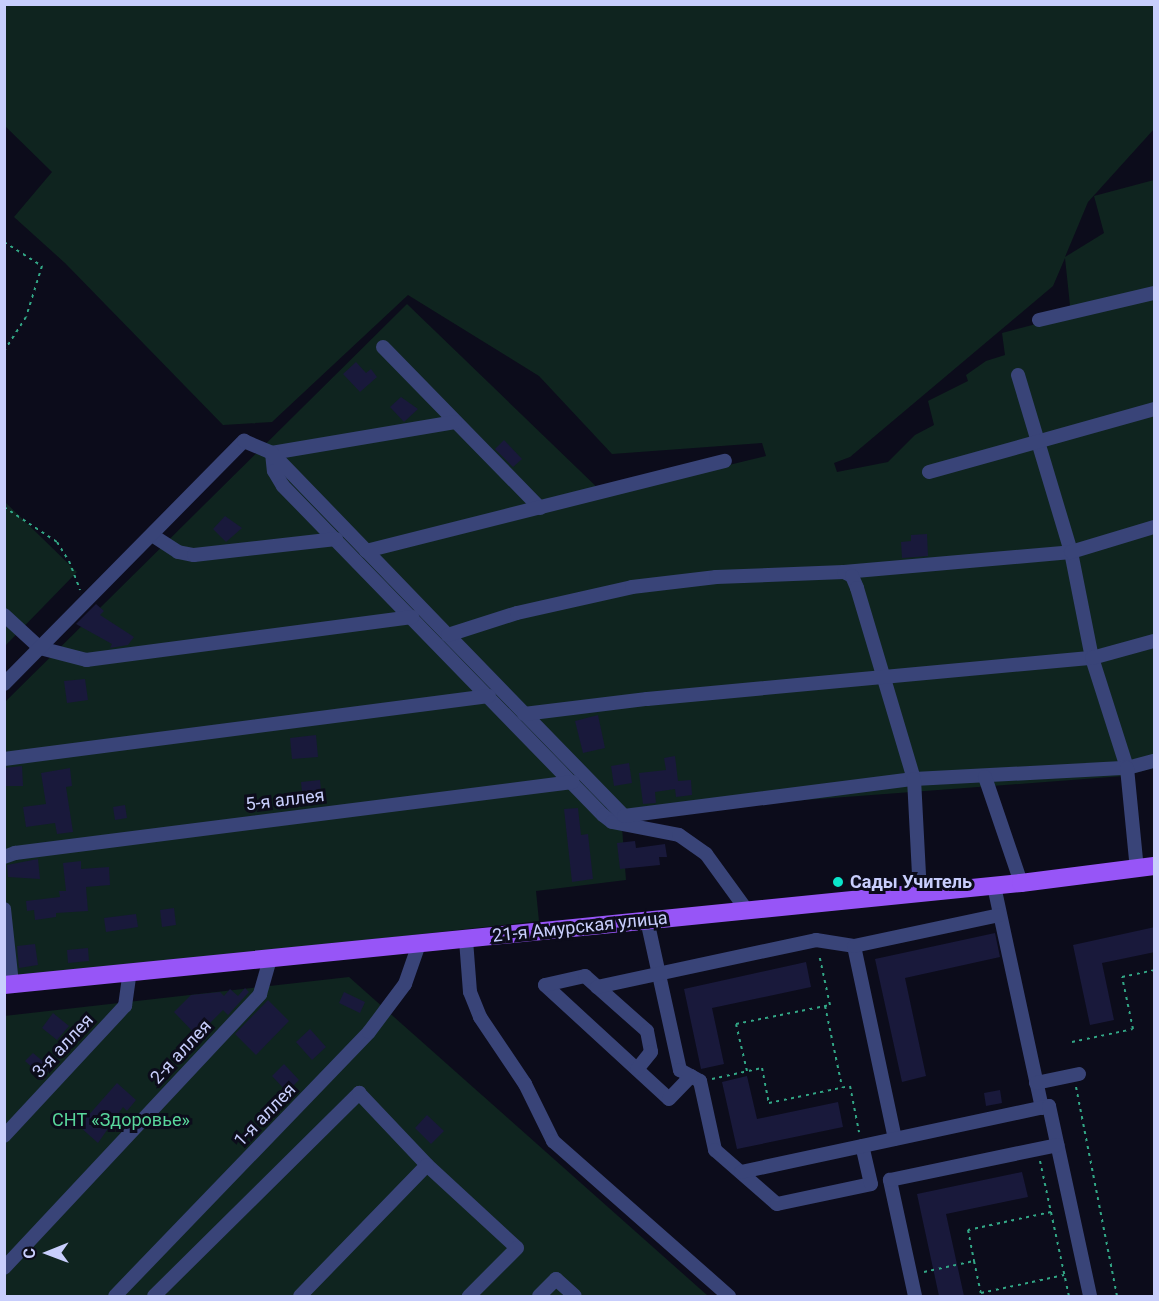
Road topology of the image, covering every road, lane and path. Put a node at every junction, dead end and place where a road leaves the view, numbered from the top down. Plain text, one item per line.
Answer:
1 (4, 242) edge
2 (1155, 293) edge
3 (1039, 320) dead end
4 (383, 347) dead end
5 (4, 351) edge
6 (1018, 375) dead end
7 (1155, 409) edge
8 (455, 422) junction
9 (1037, 440) junction
10 (272, 453) junction
11 (725, 461) dead end
12 (929, 472) dead end
13 (4, 507) edge
14 (540, 508) junction
15 (1155, 527) edge
16 (152, 535) junction
17 (336, 539) junction
18 (366, 551) junction
19 (1071, 552) junction
20 (844, 572) junction
21 (88, 602) junction
22 (4, 615) edge
23 (412, 617) junction
24 (448, 635) junction
25 (1155, 641) edge
26 (40, 648) junction
27 (1092, 658) junction
28 (884, 678) junction
29 (4, 684) edge
30 (489, 696) junction
31 (525, 714) junction
32 (4, 759) edge
33 (1155, 762) edge
34 (1127, 768) junction
35 (985, 777) junction
36 (914, 779) junction
37 (572, 782) junction
38 (4, 857) edge
39 (1146, 868) edge
40 (1020, 883) junction
41 (994, 886) junction
42 (920, 893) junction
43 (4, 909) edge
44 (746, 909) junction
45 (1000, 915) junction
46 (647, 920) junction
47 (466, 940) junction
48 (816, 940) junction
49 (419, 944) junction
50 (854, 946) junction
51 (270, 959) junction
52 (1155, 970) edge
53 (130, 972) junction
54 (659, 974) junction
55 (8, 984) edge
56 (597, 987) junction
57 (825, 1005) junction
58 (1072, 1042) dead end
59 (637, 1069) junction
60 (747, 1071) junction
61 (1079, 1074) joint
62 (695, 1079) junction
63 (1036, 1083) junction
64 (842, 1087) junction
65 (1042, 1108) junction
66 (4, 1136) edge
67 (895, 1139) junction
68 (1057, 1145) junction
69 (862, 1146) junction
70 (1037, 1149) junction
71 (427, 1166) junction
72 (741, 1172) junction
73 (1051, 1212) junction
74 (974, 1261) junction
75 (4, 1268) edge
76 (910, 1275) junction
77 (1064, 1275) junction
78 (115, 1296) edge
79 (154, 1296) edge
80 (300, 1296) edge
81 (469, 1296) edge
82 (539, 1296) edge
83 (575, 1296) edge
84 (729, 1296) edge
85 (915, 1296) edge
86 (1069, 1296) edge
87 (1090, 1296) edge
88 (1117, 1296) edge

1 - 5 path
2 - 3 street
4 - 8 street
6 - 9 street
7 - 9 street
8 - 10 street
8 - 14 street
9 - 12 street
9 - 19 street
10 - 16 street
10 - 17 street
10 - 18 street
11 - 14 street
13 - 21 path
14 - 18 street
15 - 19 street
16 - 17 street
16 - 21 street
17 - 23 street
18 - 24 street
19 - 20 street
19 - 27 street
20 - 24 street
20 - 28 street
21 - 26 street
22 - 26 street
23 - 26 street
23 - 30 street
24 - 31 street
25 - 27 street
26 - 29 street
27 - 28 street
27 - 34 street
28 - 31 street
28 - 36 street
30 - 32 street
30 - 37 street
31 - 36 street
33 - 34 street
34 - 35 street
34 - 39 street
35 - 36 street
35 - 40 street
36 - 42 street
37 - 38 street, 5-я аллея
37 - 44 street
39 - 40 main road, 21-я Амурская улица
40 - 41 main road, 21-я Амурская улица
41 - 42 main road, 21-я Амурская улица
41 - 45 street
42 - 44 main road, 21-я Амурская улица
43 - 55 street
44 - 46 main road, 21-я Амурская улица
45 - 50 street
45 - 63 street
46 - 47 main road, 21-я Амурская улица
46 - 54 street
47 - 49 main road, 21-я Амурская улица
47 - 84 street
48 - 50 street
48 - 54 street
48 - 57 path
49 - 51 main road, 21-я Амурская улица
49 - 78 street, 1-я аллея
50 - 67 street
51 - 53 main road, 21-я Амурская улица
51 - 75 street, 2-я аллея
52 - 58 path
53 - 55 main road, 21-я Амурская улица
53 - 66 street, 3-я аллея
54 - 56 street
54 - 62 street
56 - 59 street
56 - 59 street
57 - 60 path
57 - 64 path
59 - 62 street
60 - 62 path
60 - 64 path
61 - 63 street
61 - 88 path
62 - 72 street
63 - 65 street
64 - 69 path
65 - 67 street
65 - 68 street
67 - 69 street
68 - 70 street
68 - 87 street
69 - 72 street
69 - 72 street
70 - 73 path
70 - 76 street
71 - 79 street
71 - 80 street
71 - 81 street
73 - 74 path
73 - 77 path
74 - 76 path
74 - 77 path
76 - 85 street
77 - 86 path
82 - 83 street

